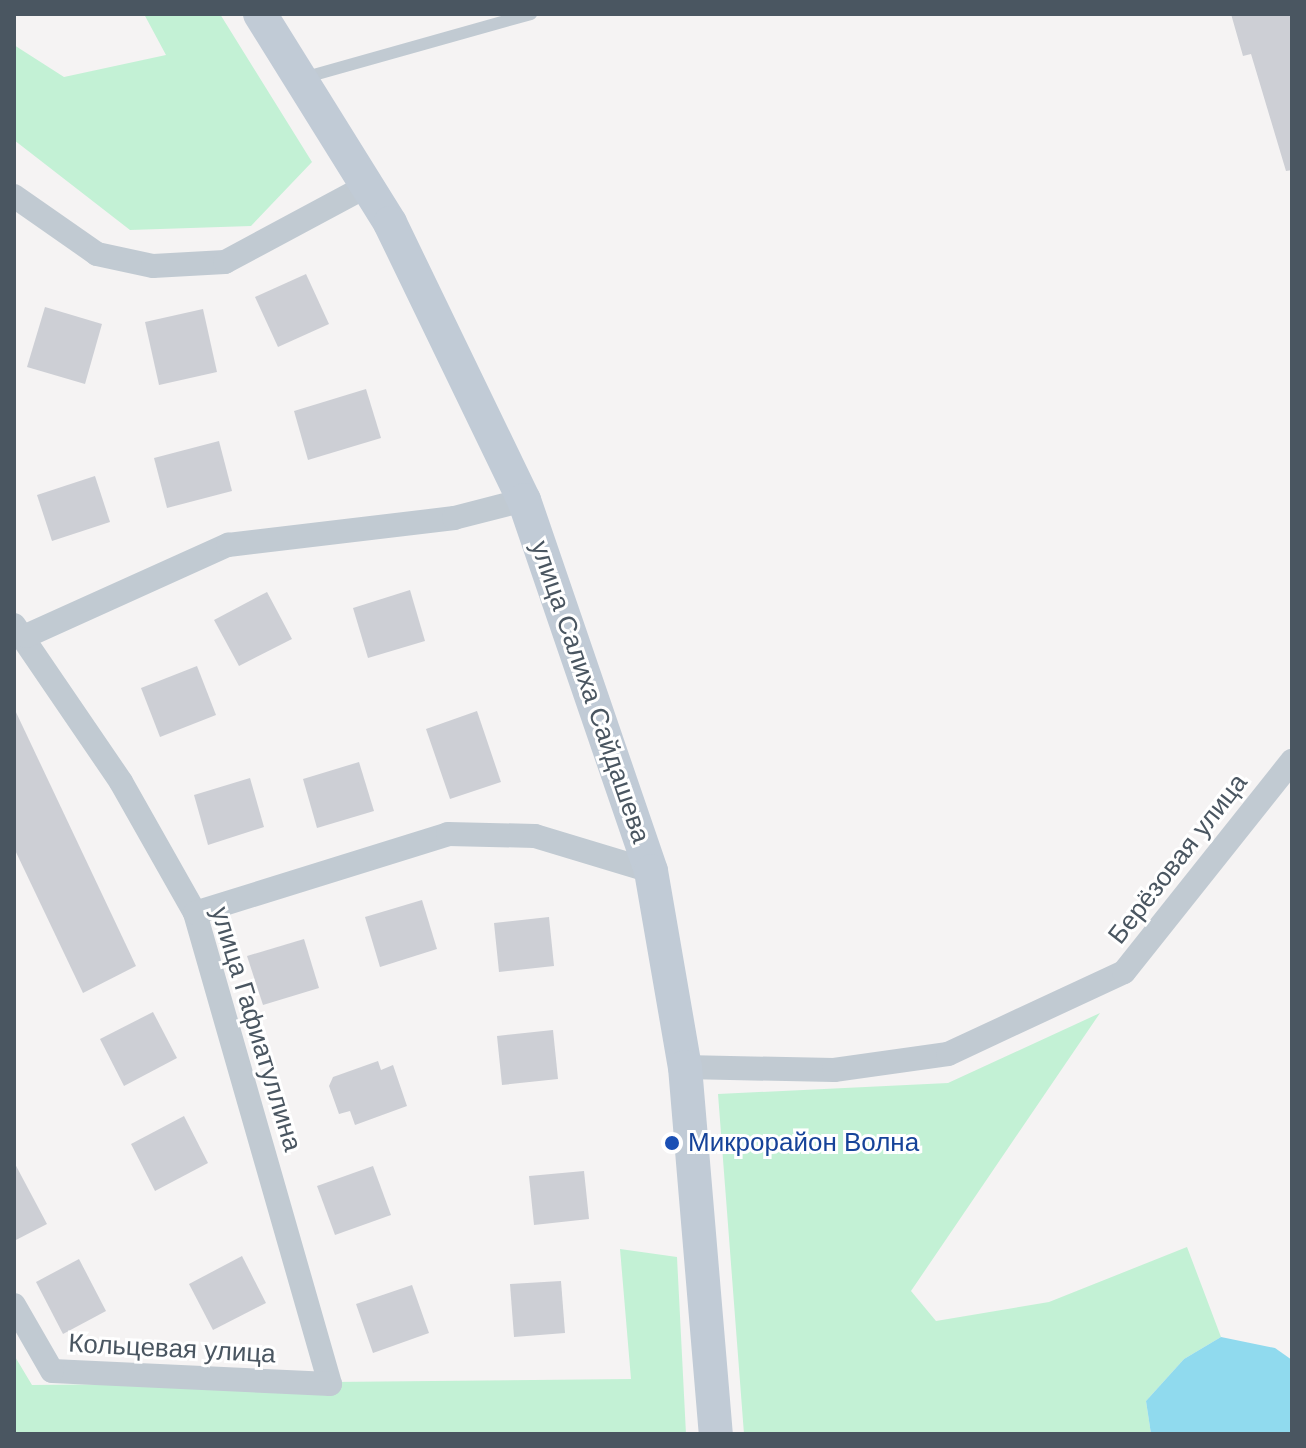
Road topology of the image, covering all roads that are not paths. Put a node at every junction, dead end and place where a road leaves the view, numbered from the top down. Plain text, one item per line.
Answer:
1 (260, 14) edge
2 (531, 14) edge
3 (515, 16) edge
4 (300, 79) junction
5 (367, 186) junction
6 (14, 196) edge
7 (524, 500) junction
8 (20, 631) edge
9 (1292, 761) edge
10 (651, 871) junction
11 (195, 913) junction
12 (685, 1067) junction
13 (14, 1305) edge
14 (322, 1348) joint
15 (716, 1434) edge

1 - 4 street, улица Салиха Сайдашева
2 - 3 lane
3 - 4 lane
4 - 5 street, улица Салиха Сайдашева
5 - 6 street
5 - 7 street, улица Салиха Сайдашева
7 - 8 street
7 - 10 street, улица Салиха Сайдашева
8 - 11 street, улица Гафиатуллина
9 - 12 street, Берёзовая улица
10 - 11 street
10 - 12 street, улица Салиха Сайдашева
11 - 14 street, улица Гафиатуллина
12 - 15 street, улица Салиха Сайдашева
13 - 14 street, Кольцевая улица

